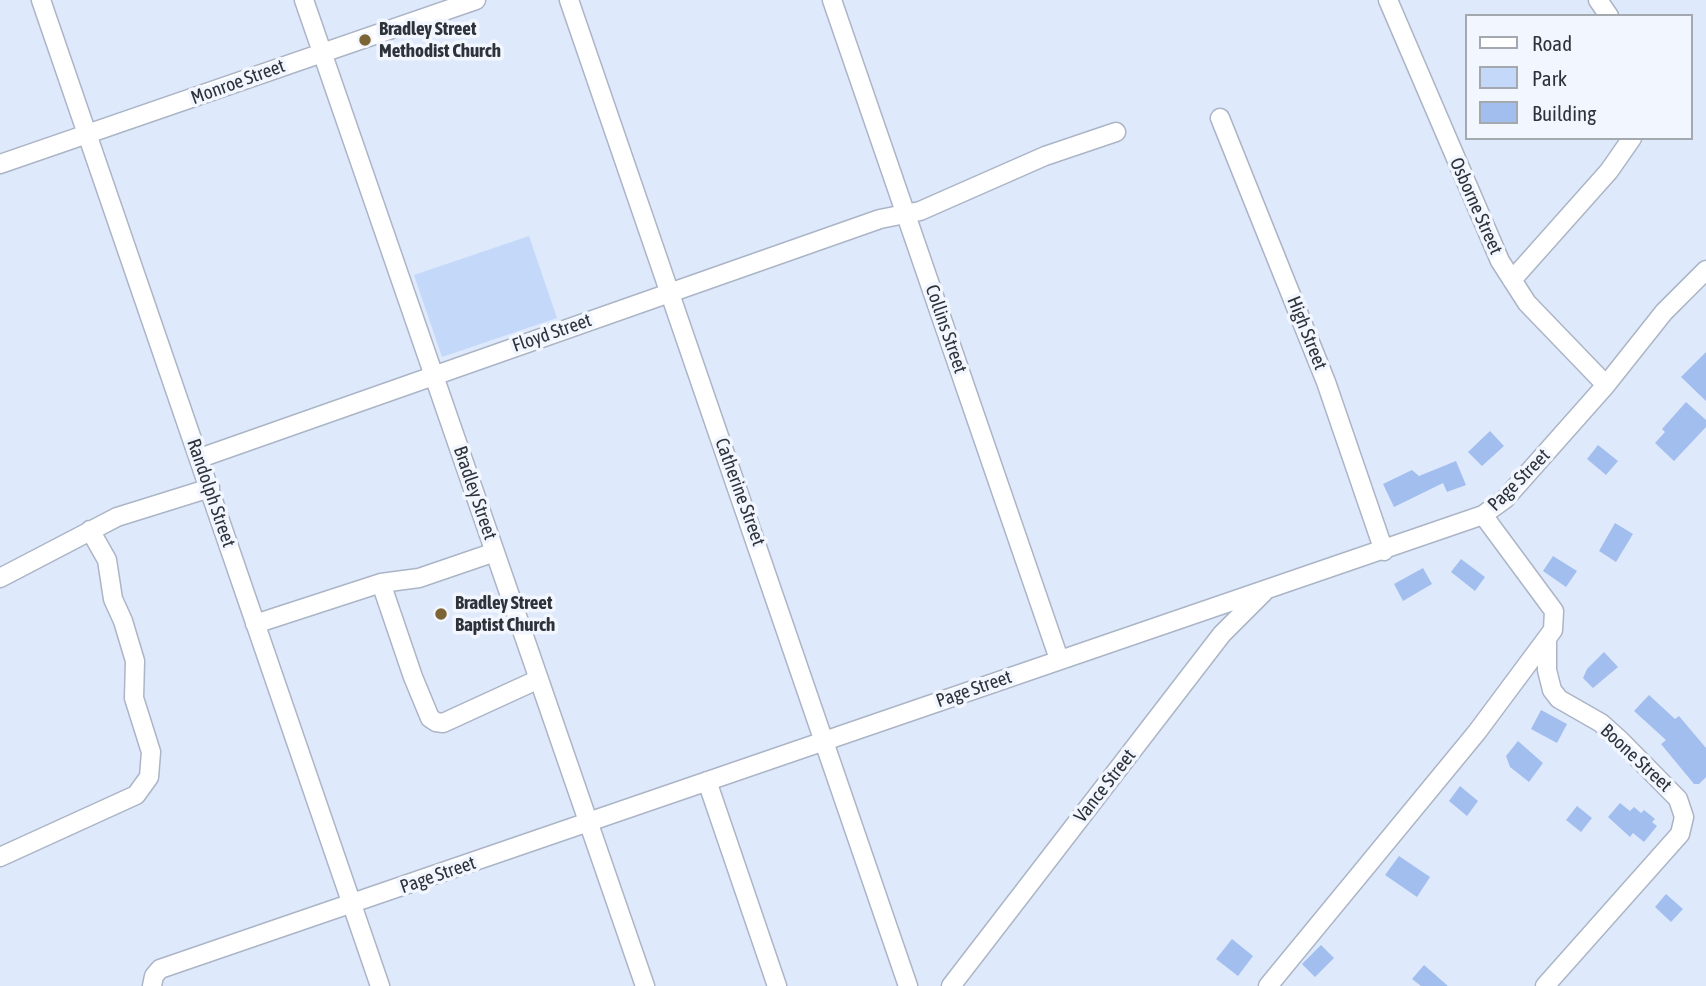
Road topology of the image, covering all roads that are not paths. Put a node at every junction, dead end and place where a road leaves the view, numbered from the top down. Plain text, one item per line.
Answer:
1 (41, 0) edge
2 (304, 0) edge
3 (476, 0) edge
4 (569, 0) edge
5 (832, 0) edge
6 (1388, 0) edge
7 (324, 53) junction
8 (1220, 118) dead end
9 (1116, 132) dead end
10 (87, 135) junction
11 (1631, 140) edge
12 (0, 164) edge
13 (905, 214) junction
14 (1706, 270) edge
15 (1512, 281) junction
16 (668, 292) junction
17 (433, 375) junction
18 (1606, 384) junction
19 (200, 458) junction
20 (210, 488) junction
21 (1483, 515) junction
22 (90, 530) junction
23 (1384, 551) junction
24 (495, 552) junction
25 (0, 578) edge
26 (381, 583) junction
27 (1265, 590) junction
28 (255, 624) junction
29 (1547, 638) junction
30 (1059, 659) junction
31 (539, 679) junction
32 (826, 741) junction
33 (706, 781) junction
34 (588, 822) junction
35 (0, 857) edge
36 (352, 904) junction
37 (153, 981) edge
38 (1275, 984) edge
39 (380, 986) edge
40 (645, 986) edge
41 (778, 986) edge
42 (908, 986) edge
43 (951, 986) edge
44 (1545, 986) edge

1 - 10 street, Randolph Street
2 - 7 street, Bradley Street
3 - 7 street, Monroe Street
4 - 16 street, Catherine Street
5 - 13 street, Collins Street
6 - 15 street, Osborne Street
7 - 10 street, Monroe Street
7 - 17 street, Bradley Street
8 - 23 street, High Street
9 - 13 street
10 - 12 street, Monroe Street
10 - 19 street, Randolph Street
11 - 15 street
13 - 16 street, Floyd Street
13 - 30 street, Collins Street
14 - 18 street, Page Street
15 - 18 street, Osborne Street
16 - 17 street, Floyd Street
16 - 32 street, Catherine Street
17 - 19 street, Floyd Street
17 - 24 street, Bradley Street
18 - 21 street, Page Street
19 - 20 street, Randolph Street
20 - 22 street
20 - 28 street, Randolph Street
21 - 23 street, Page Street
21 - 29 street, Boone Street
22 - 25 street
22 - 35 street
23 - 27 street, Page Street
24 - 26 street
24 - 31 street, Bradley Street
26 - 28 street
26 - 31 street
27 - 30 street, Page Street
27 - 43 street, Vance Street
28 - 36 street, Randolph Street
29 - 38 street
29 - 44 street, Boone Street
30 - 32 street, Page Street
31 - 34 street, Bradley Street
32 - 33 street, Page Street
32 - 42 street, Catherine Street
33 - 34 street, Page Street
33 - 41 street
34 - 36 street, Page Street
34 - 40 street, Bradley Street
36 - 37 street, Page Street
36 - 39 street, Randolph Street

